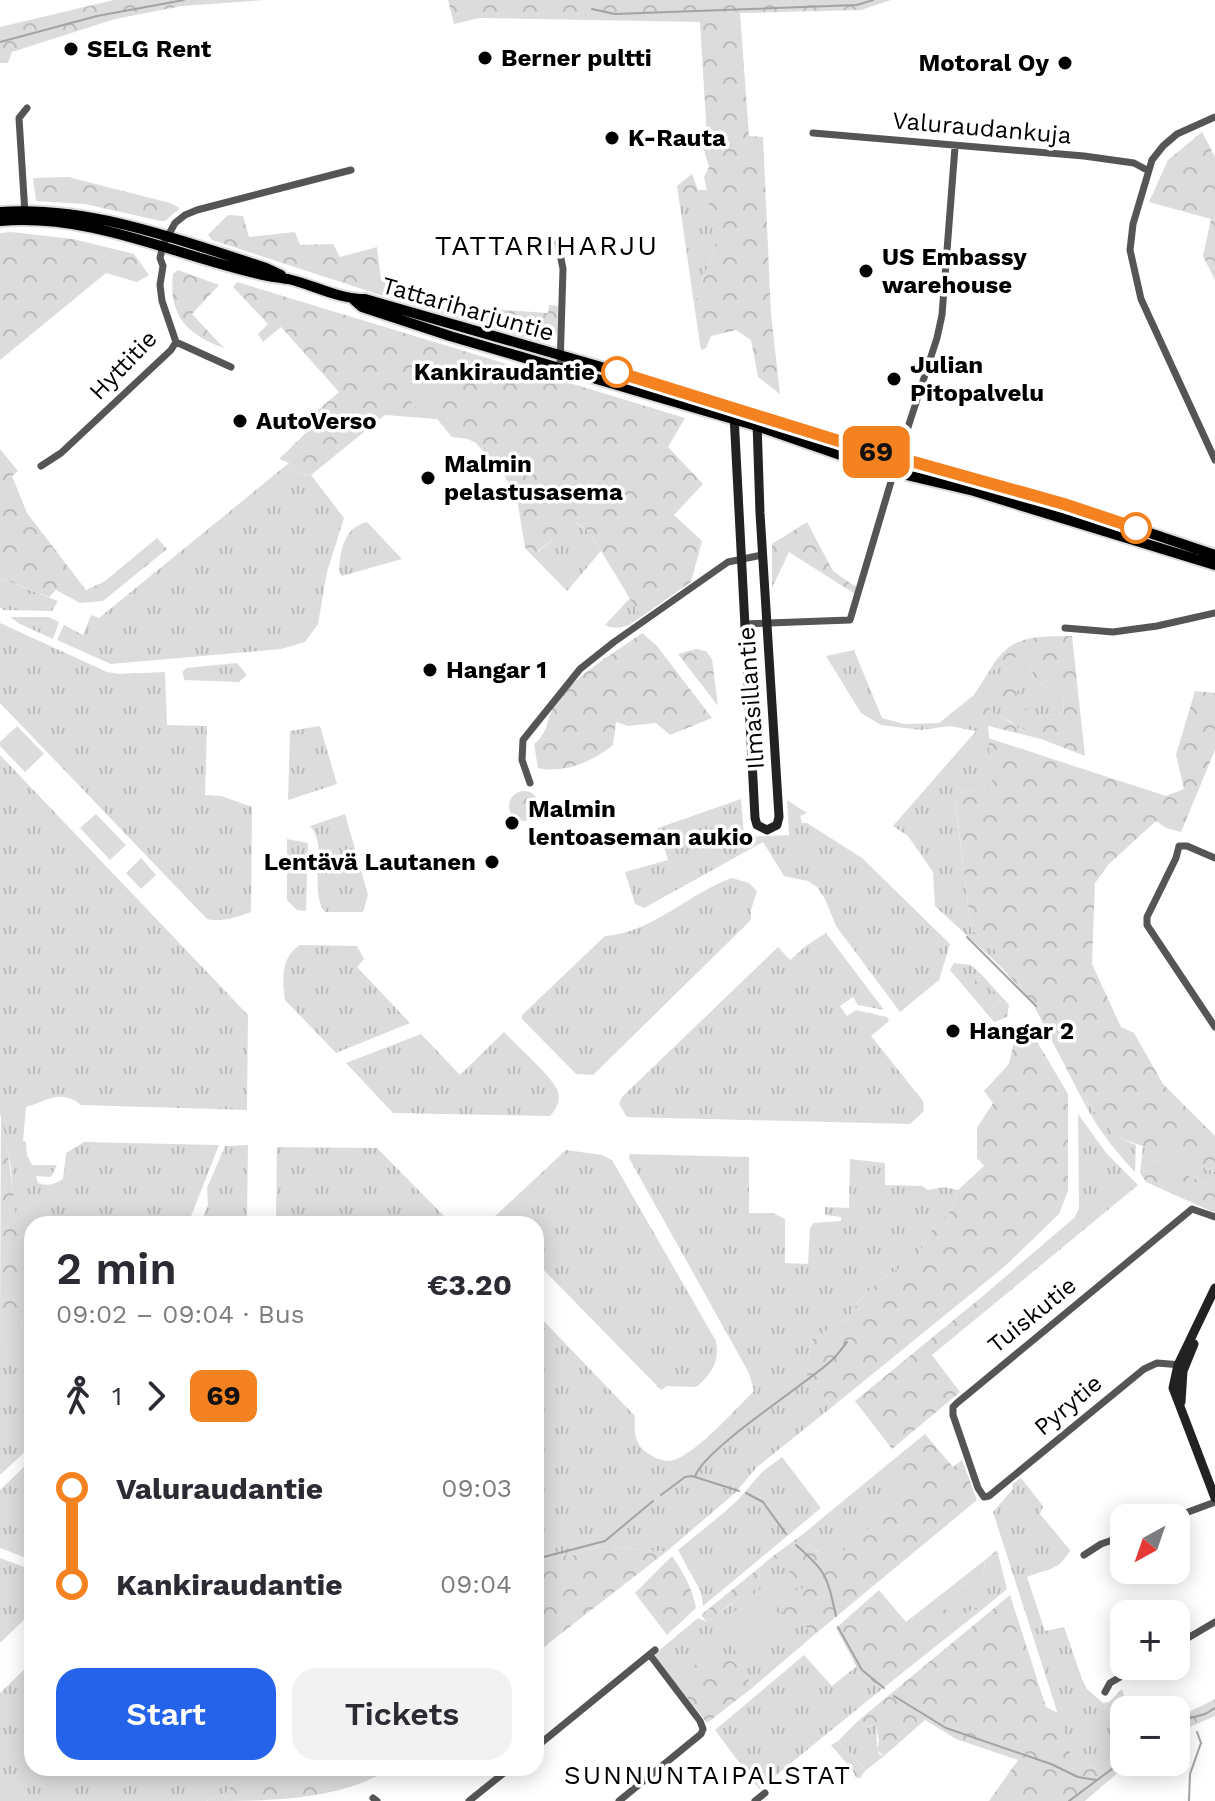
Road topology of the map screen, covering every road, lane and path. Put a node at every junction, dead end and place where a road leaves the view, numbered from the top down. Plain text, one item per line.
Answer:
1 (27, 108) dead end
2 (1215, 117) edge
3 (813, 133) dead end
4 (955, 147) junction
5 (351, 170) dead end
6 (1147, 170) junction
7 (0, 212) edge
8 (25, 216) junction
9 (0, 221) edge
10 (169, 243) junction
11 (558, 243) dead end
12 (176, 342) junction
13 (560, 362) junction
14 (231, 367) dead end
15 (734, 414) junction
16 (757, 420) junction
17 (898, 458) junction
18 (1215, 460) edge
19 (41, 466) dead end
20 (894, 473) junction
21 (762, 555) junction
22 (1215, 555) edge
23 (741, 559) junction
24 (1215, 565) edge
25 (1215, 613) edge
26 (744, 624) junction
27 (766, 624) junction
28 (1065, 628) dead end
29 (530, 783) dead end
30 (1215, 858) edge
31 (1214, 1025) edge
32 (1215, 1217) edge
33 (1215, 1288) edge
34 (1210, 1307) edge
35 (1181, 1365) junction
36 (984, 1497) joint
37 (1215, 1500) edge
38 (1190, 1510) edge
39 (1110, 1541) edge
40 (1084, 1555) dead end
41 (1215, 1622) edge
42 (1190, 1637) edge
43 (1115, 1680) edge
44 (1105, 1692) dead end
45 (544, 1740) edge
46 (500, 1776) edge
47 (765, 1793) dead end
48 (469, 1801) edge
49 (619, 1801) edge
50 (755, 1801) edge

1 - 8 street
2 - 6 street
3 - 4 street, Valuraudankuja
4 - 6 street, Valuraudankuja
4 - 17 street
5 - 10 street
6 - 18 street
7 - 8 main road, Tattariharjuntie
8 - 9 main road, Tattariharjuntie
8 - 10 main road, Tattariharjuntie
10 - 12 street, Hyttitie
10 - 13 main road, Tattariharjuntie
11 - 13 street
12 - 14 street
12 - 19 street, Hyttitie
13 - 15 main road, Tattariharjuntie
15 - 16 main road, Tattariharjuntie
15 - 23 main road, Ilmasillantie
16 - 17 main road, Tattariharjuntie
16 - 20 main road, Tattariharjuntie
16 - 21 main road, Ilmasillantie
17 - 20 street
17 - 22 main road, Tattariharjuntie
20 - 24 main road, Tattariharjuntie
20 - 27 street
21 - 23 street
21 - 27 main road, Ilmasillantie
23 - 26 main road, Ilmasillantie
23 - 29 street
25 - 28 street
26 - 27 street
26 - 27 main road, Ilmasillantie
30 - 31 street
32 - 36 street, Tuiskutie
33 - 34 main road
34 - 35 main road
35 - 36 street, Pyrytie
35 - 37 main road
37 - 38 street
39 - 40 street
41 - 42 street
43 - 44 street
45 - 49 street
46 - 48 street
47 - 50 street

